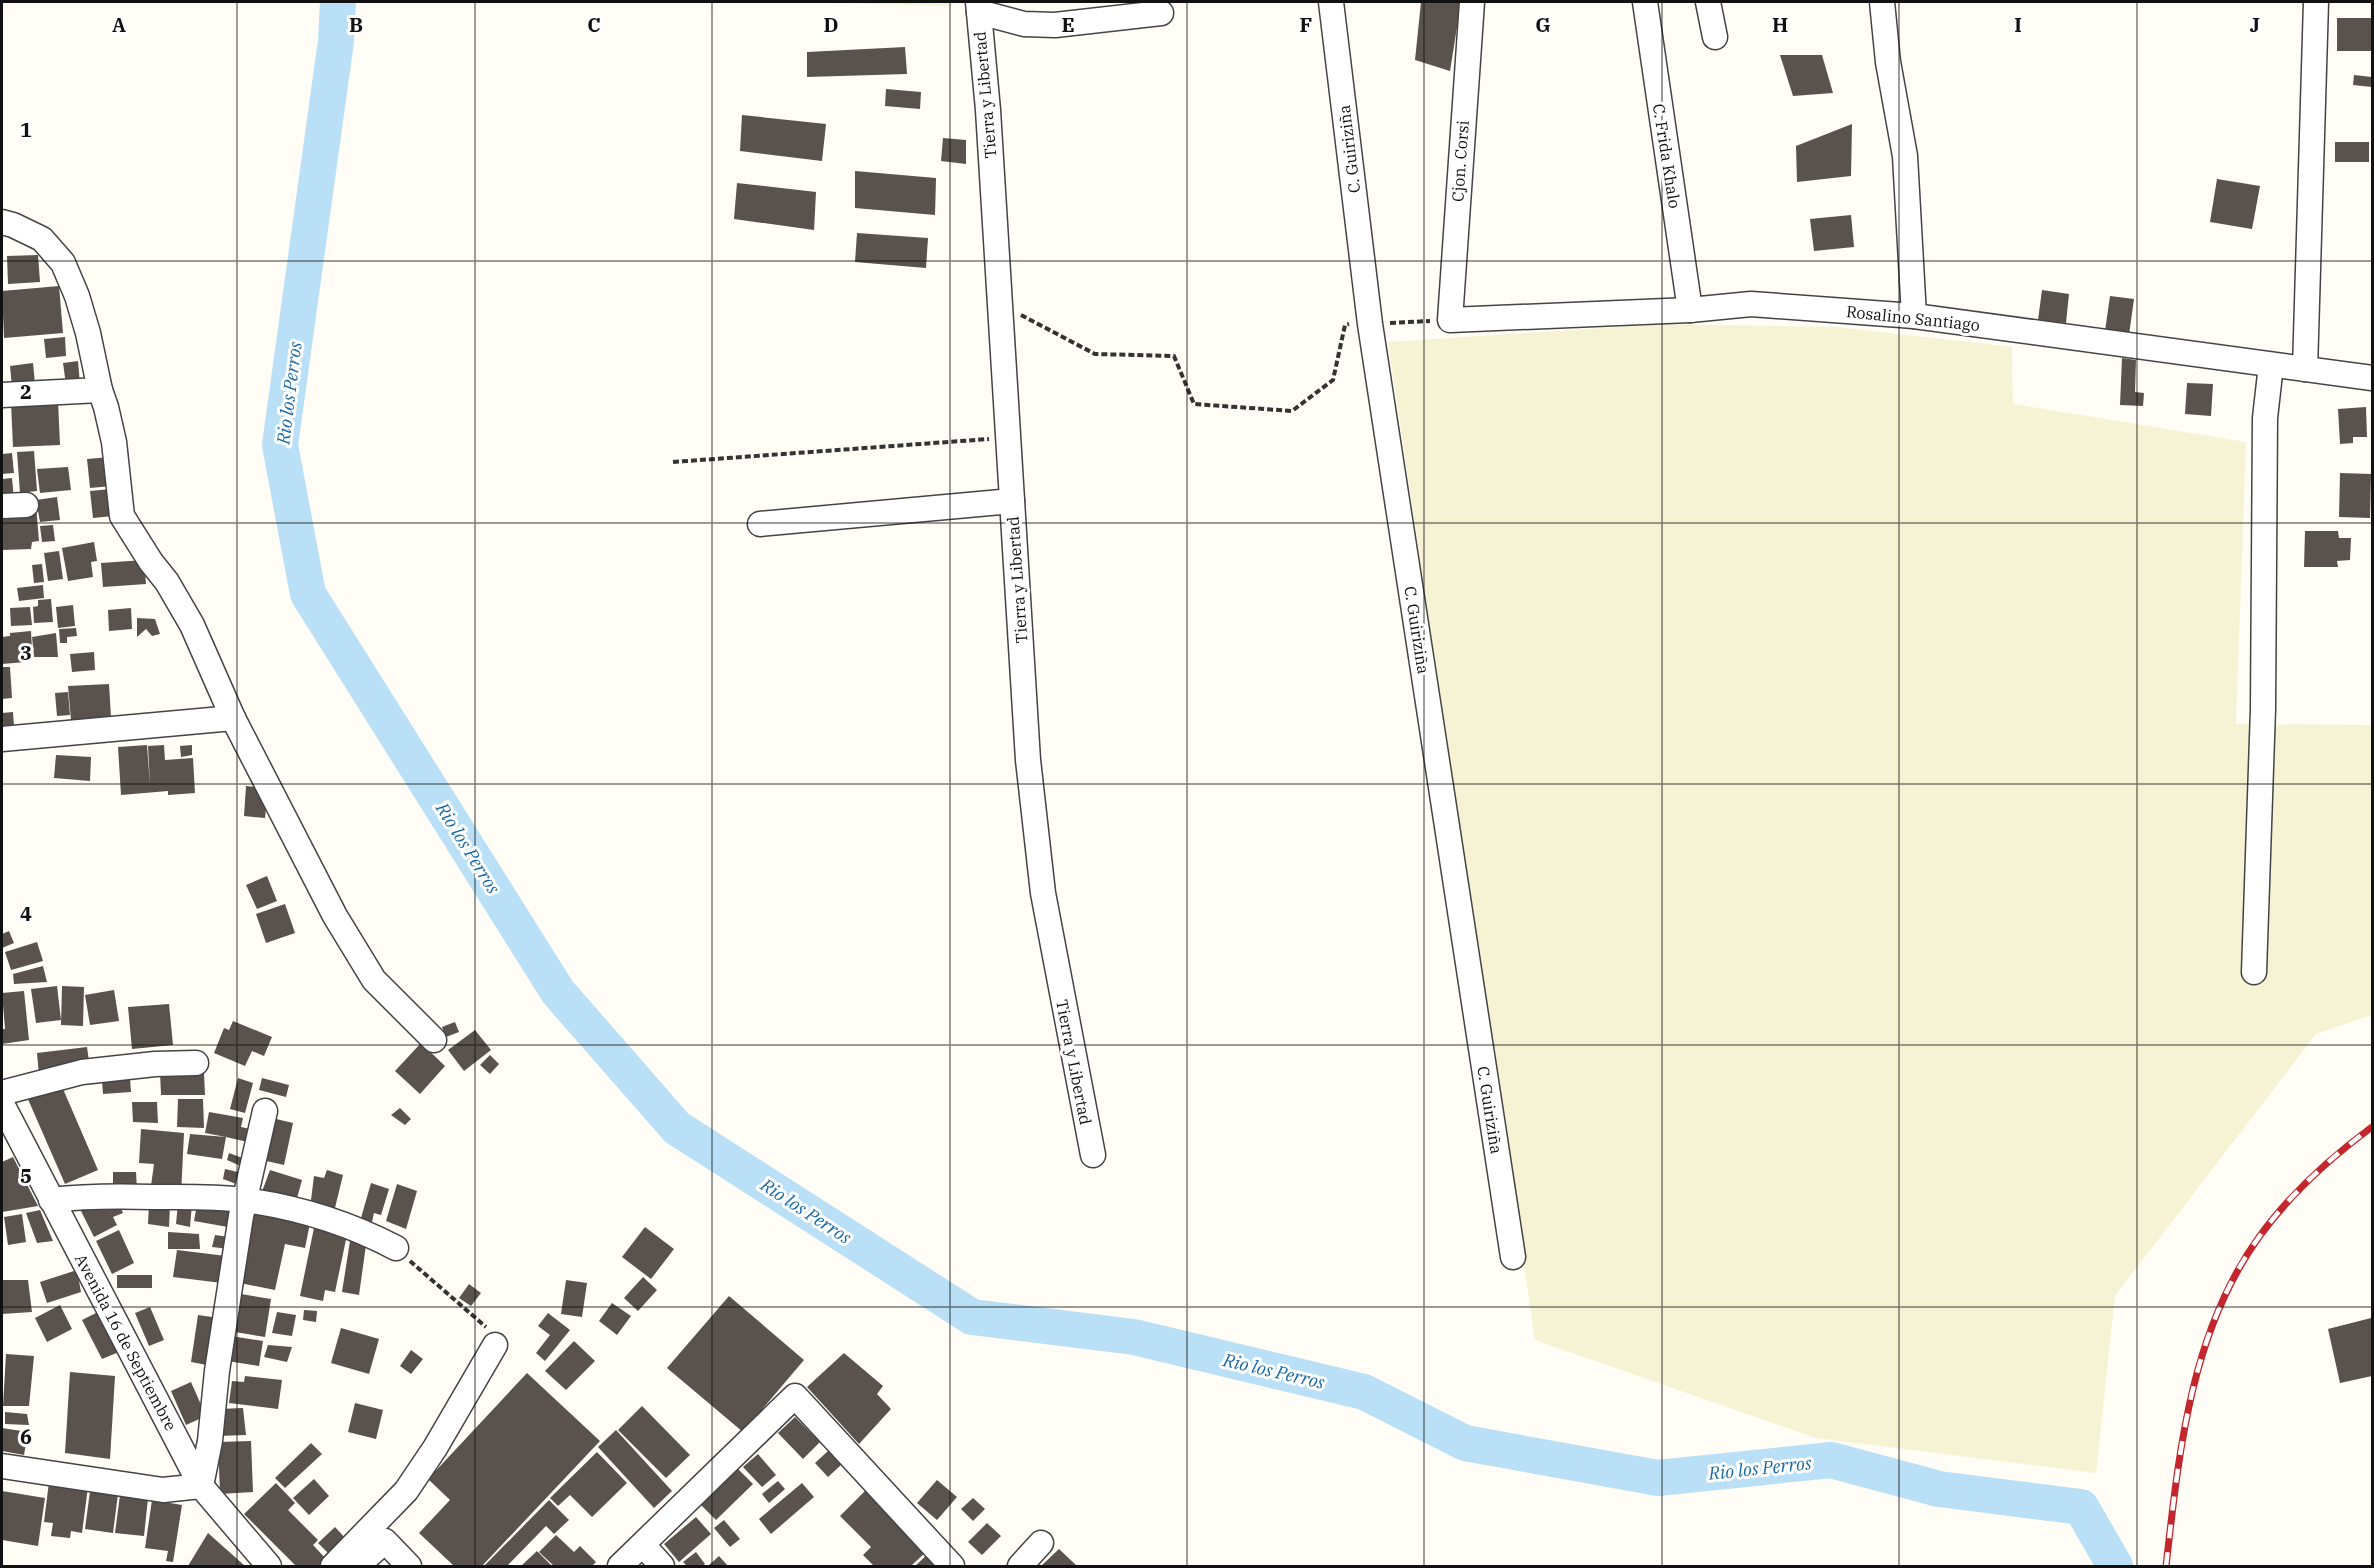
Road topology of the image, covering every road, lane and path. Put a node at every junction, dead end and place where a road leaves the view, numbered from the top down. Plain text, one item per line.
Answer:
1 (1331, 2) edge
2 (1472, 2) edge
3 (1645, 2) edge
4 (1708, 2) edge
5 (1882, 2) edge
6 (2316, 2) edge
7 (978, 7) edge
8 (1161, 13) dead end
9 (1715, 37) dead end
10 (2, 222) edge
11 (999, 304) junction
12 (1690, 310) junction
13 (1914, 316) junction
14 (1450, 320) junction
15 (1370, 324) junction
16 (2271, 365) junction
17 (2305, 369) junction
18 (2373, 378) edge
19 (100, 390) junction
20 (2, 395) edge
21 (1008, 437) junction
22 (673, 462) dead end
23 (1011, 501) junction
24 (26, 504) dead end
25 (2, 506) edge
26 (760, 524) dead end
27 (233, 718) junction
28 (2, 739) edge
29 (2254, 972) dead end
30 (434, 1040) dead end
31 (196, 1063) dead end
32 (2, 1093) edge
33 (2, 1104) edge
34 (265, 1111) dead end
35 (1093, 1155) dead end
36 (51, 1200) junction
37 (244, 1200) junction
38 (396, 1248) joint
39 (1513, 1257) dead end
40 (495, 1345) joint
41 (2, 1466) edge
42 (201, 1486) junction
43 (1041, 1543) dead end
44 (643, 1545) junction
45 (269, 1566) edge
46 (333, 1566) edge
47 (357, 1566) edge
48 (409, 1566) edge
49 (620, 1566) edge
50 (662, 1566) edge
51 (952, 1566) edge
52 (1020, 1566) edge

1 - 15 street, C. Guiriziña
2 - 14 street, Cjon. Corsi
3 - 12 street, C. Frida Khalo
4 - 9 street
5 - 13 street
6 - 17 street
7 - 8 street
7 - 11 street, Tierra y Libertad
10 - 19 street
11 - 15 path
11 - 21 street, Tierra y Libertad
12 - 13 street, Rosalino Santiago
12 - 14 street, Rosalino Santiago
13 - 16 street, Rosalino Santiago
14 - 15 path
15 - 39 street, C. Guiriziña
16 - 17 street, Rosalino Santiago
16 - 29 street
17 - 18 street, Rosalino Santiago
19 - 20 street
19 - 27 street
21 - 22 path
21 - 23 street, Tierra y Libertad
23 - 26 street
23 - 35 street, Tierra y Libertad
24 - 25 street
27 - 28 street
27 - 30 street
31 - 32 street
33 - 36 street, Avenida 16 de Septiembre
34 - 37 street
36 - 37 street
36 - 42 street, Avenida 16 de Septiembre
37 - 38 street
37 - 42 street
38 - 40 path
40 - 46 street
41 - 42 street
42 - 45 street, Avenida 16 de Septiembre
43 - 52 street
44 - 49 street
44 - 50 street
44 - 51 street
47 - 48 street

